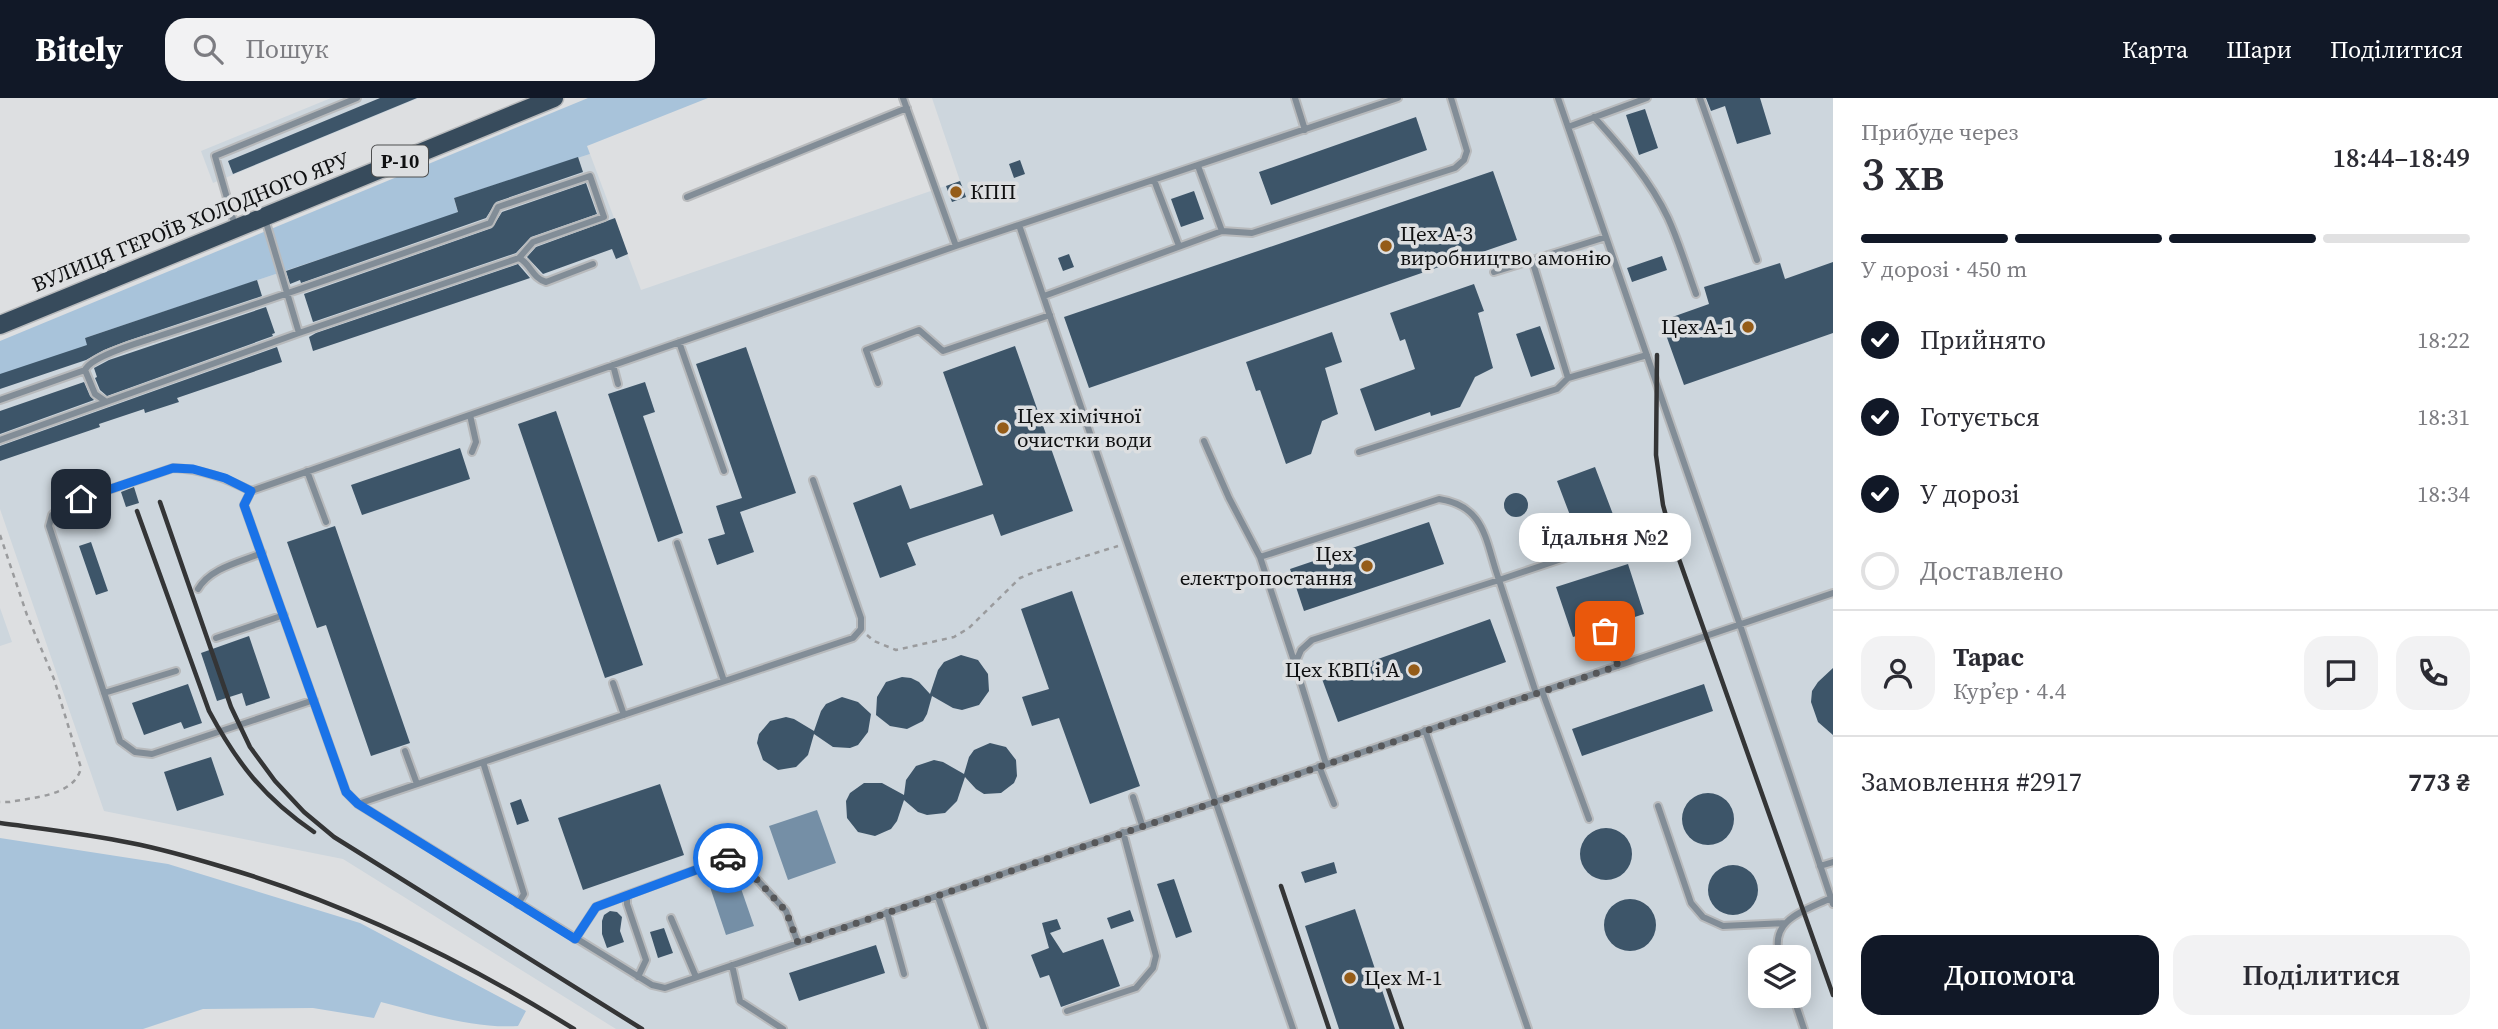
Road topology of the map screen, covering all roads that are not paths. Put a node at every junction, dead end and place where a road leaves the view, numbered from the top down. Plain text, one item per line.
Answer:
1 (357, 98) edge
2 (554, 98) edge
3 (903, 98) edge
4 (1295, 98) edge
5 (1398, 98) edge
6 (1451, 98) edge
7 (1558, 98) edge
8 (1647, 98) edge
9 (1700, 98) edge
10 (906, 108) junction
11 (1594, 117) junction
12 (1568, 127) junction
13 (1305, 130) junction
14 (1198, 166) junction
15 (1154, 180) junction
16 (687, 197) dead end
17 (264, 217) junction
18 (1019, 225) junction
19 (236, 229) junction
20 (1222, 231) junction
21 (1606, 237) junction
22 (956, 246) junction
23 (1179, 246) junction
24 (519, 258) junction
25 (1532, 260) junction
26 (1757, 260) dead end
27 (593, 264) dead end
28 (1494, 272) dead end
29 (1696, 294) dead end
30 (286, 295) junction
31 (1044, 296) junction
32 (1050, 315) junction
33 (0, 324) edge
34 (299, 333) junction
35 (679, 342) junction
36 (1647, 355) junction
37 (613, 365) junction
38 (85, 370) junction
39 (1568, 378) junction
40 (878, 383) dead end
41 (618, 384) dead end
42 (0, 400) edge
43 (105, 401) junction
44 (470, 415) junction
45 (0, 440) edge
46 (1204, 441) dead end
47 (472, 452) dead end
48 (1359, 452) dead end
49 (307, 471) junction
50 (724, 471) dead end
51 (813, 480) dead end
52 (251, 491) junction
53 (326, 522) dead end
54 (1621, 539) dead end
55 (677, 542) dead end
56 (262, 553) junction
57 (1260, 557) junction
58 (1499, 580) junction
59 (198, 589) dead end
60 (1833, 593) edge
61 (284, 615) junction
62 (1740, 625) junction
63 (1605, 631) dead end
64 (216, 638) dead end
65 (1295, 664) junction
66 (1618, 666) junction
67 (176, 671) dead end
68 (724, 681) junction
69 (613, 683) dead end
70 (1539, 692) junction
71 (104, 693) junction
72 (314, 700) junction
73 (624, 715) junction
74 (1425, 730) junction
75 (405, 751) dead end
76 (483, 762) junction
77 (1322, 765) junction
78 (417, 785) junction
79 (1133, 797) dead end
80 (1215, 801) junction
81 (358, 804) junction
82 (1334, 804) dead end
83 (1658, 806) dead end
84 (1589, 819) dead end
85 (1142, 825) junction
86 (1123, 832) junction
87 (1833, 862) edge
88 (1820, 866) junction
89 (626, 895) junction
90 (938, 897) junction
91 (1832, 901) edge
92 (518, 904) junction
93 (887, 912) junction
94 (671, 918) dead end
95 (1786, 923) junction
96 (575, 939) junction
97 (798, 943) junction
98 (1777, 945) edge
99 (732, 965) junction
100 (904, 974) dead end
101 (638, 977) junction
102 (696, 977) junction
103 (1797, 1008) edge
104 (1067, 1011) dead end
105 (783, 1029) edge
106 (984, 1029) edge
107 (1293, 1029) edge
108 (1528, 1029) edge
109 (1804, 1029) edge

1 - 19 lane
2 - 17 main road, ВУЛИЦЯ ГЕРОЇВ ХОЛОДНОГО ЯРУ / Р-10
3 - 10 lane
4 - 13 lane
5 - 13 lane
6 - 20 lane
7 - 12 lane
8 - 11 lane
9 - 26 lane
10 - 16 lane
10 - 22 lane
11 - 12 lane
11 - 29 lane
12 - 21 lane
13 - 14 lane
14 - 15 lane
14 - 20 lane
15 - 18 lane
15 - 23 lane
17 - 19 main road, ВУЛИЦЯ ГЕРОЇВ ХОЛОДНОГО ЯРУ / Р-10
17 - 30 lane
18 - 22 lane
18 - 31 lane
19 - 33 main road, ВУЛИЦЯ ГЕРОЇВ ХОЛОДНОГО ЯРУ / Р-10
20 - 23 lane
21 - 25 lane
21 - 36 lane
22 - 35 lane
23 - 31 lane
24 - 27 lane
24 - 30 lane
24 - 34 lane
25 - 28 lane
25 - 39 lane
30 - 34 lane
30 - 38 lane
31 - 32 lane
32 - 40 lane
32 - 80 lane
34 - 43 lane
35 - 37 lane
35 - 50 lane
36 - 39 lane
36 - 62 lane
37 - 41 lane
37 - 44 lane
38 - 42 lane
38 - 43 lane
39 - 48 lane
43 - 45 lane
44 - 47 lane
44 - 49 lane
46 - 57 lane
49 - 52 lane
49 - 53 lane
51 - 68 lane
52 - 56 lane
52 - 71 lane
54 - 58 lane
55 - 68 lane
56 - 59 lane
56 - 61 lane
57 - 58 lane
57 - 65 lane
58 - 65 lane
58 - 70 lane
60 - 62 lane
61 - 64 lane
61 - 72 lane
62 - 66 lane
62 - 88 lane
63 - 66 lane
65 - 77 lane
66 - 70 lane
67 - 71 lane
68 - 73 lane
69 - 73 lane
70 - 74 lane
70 - 84 lane
71 - 72 lane
72 - 81 lane
73 - 76 lane
74 - 77 lane
74 - 108 lane
75 - 78 lane
76 - 78 lane
76 - 92 lane
77 - 80 lane
77 - 82 lane
78 - 81 lane
79 - 85 lane
80 - 85 lane
80 - 107 lane
81 - 92 lane
83 - 95 lane
85 - 86 lane
86 - 90 lane
86 - 104 lane
87 - 88 lane
88 - 91 lane
89 - 96 lane
89 - 97 lane
89 - 101 lane
90 - 93 lane
90 - 106 lane
91 - 95 lane
92 - 96 lane
93 - 97 lane
93 - 100 lane
94 - 102 lane
95 - 98 lane
96 - 101 lane
97 - 99 lane
99 - 102 lane
99 - 105 lane
101 - 102 lane
103 - 109 lane

